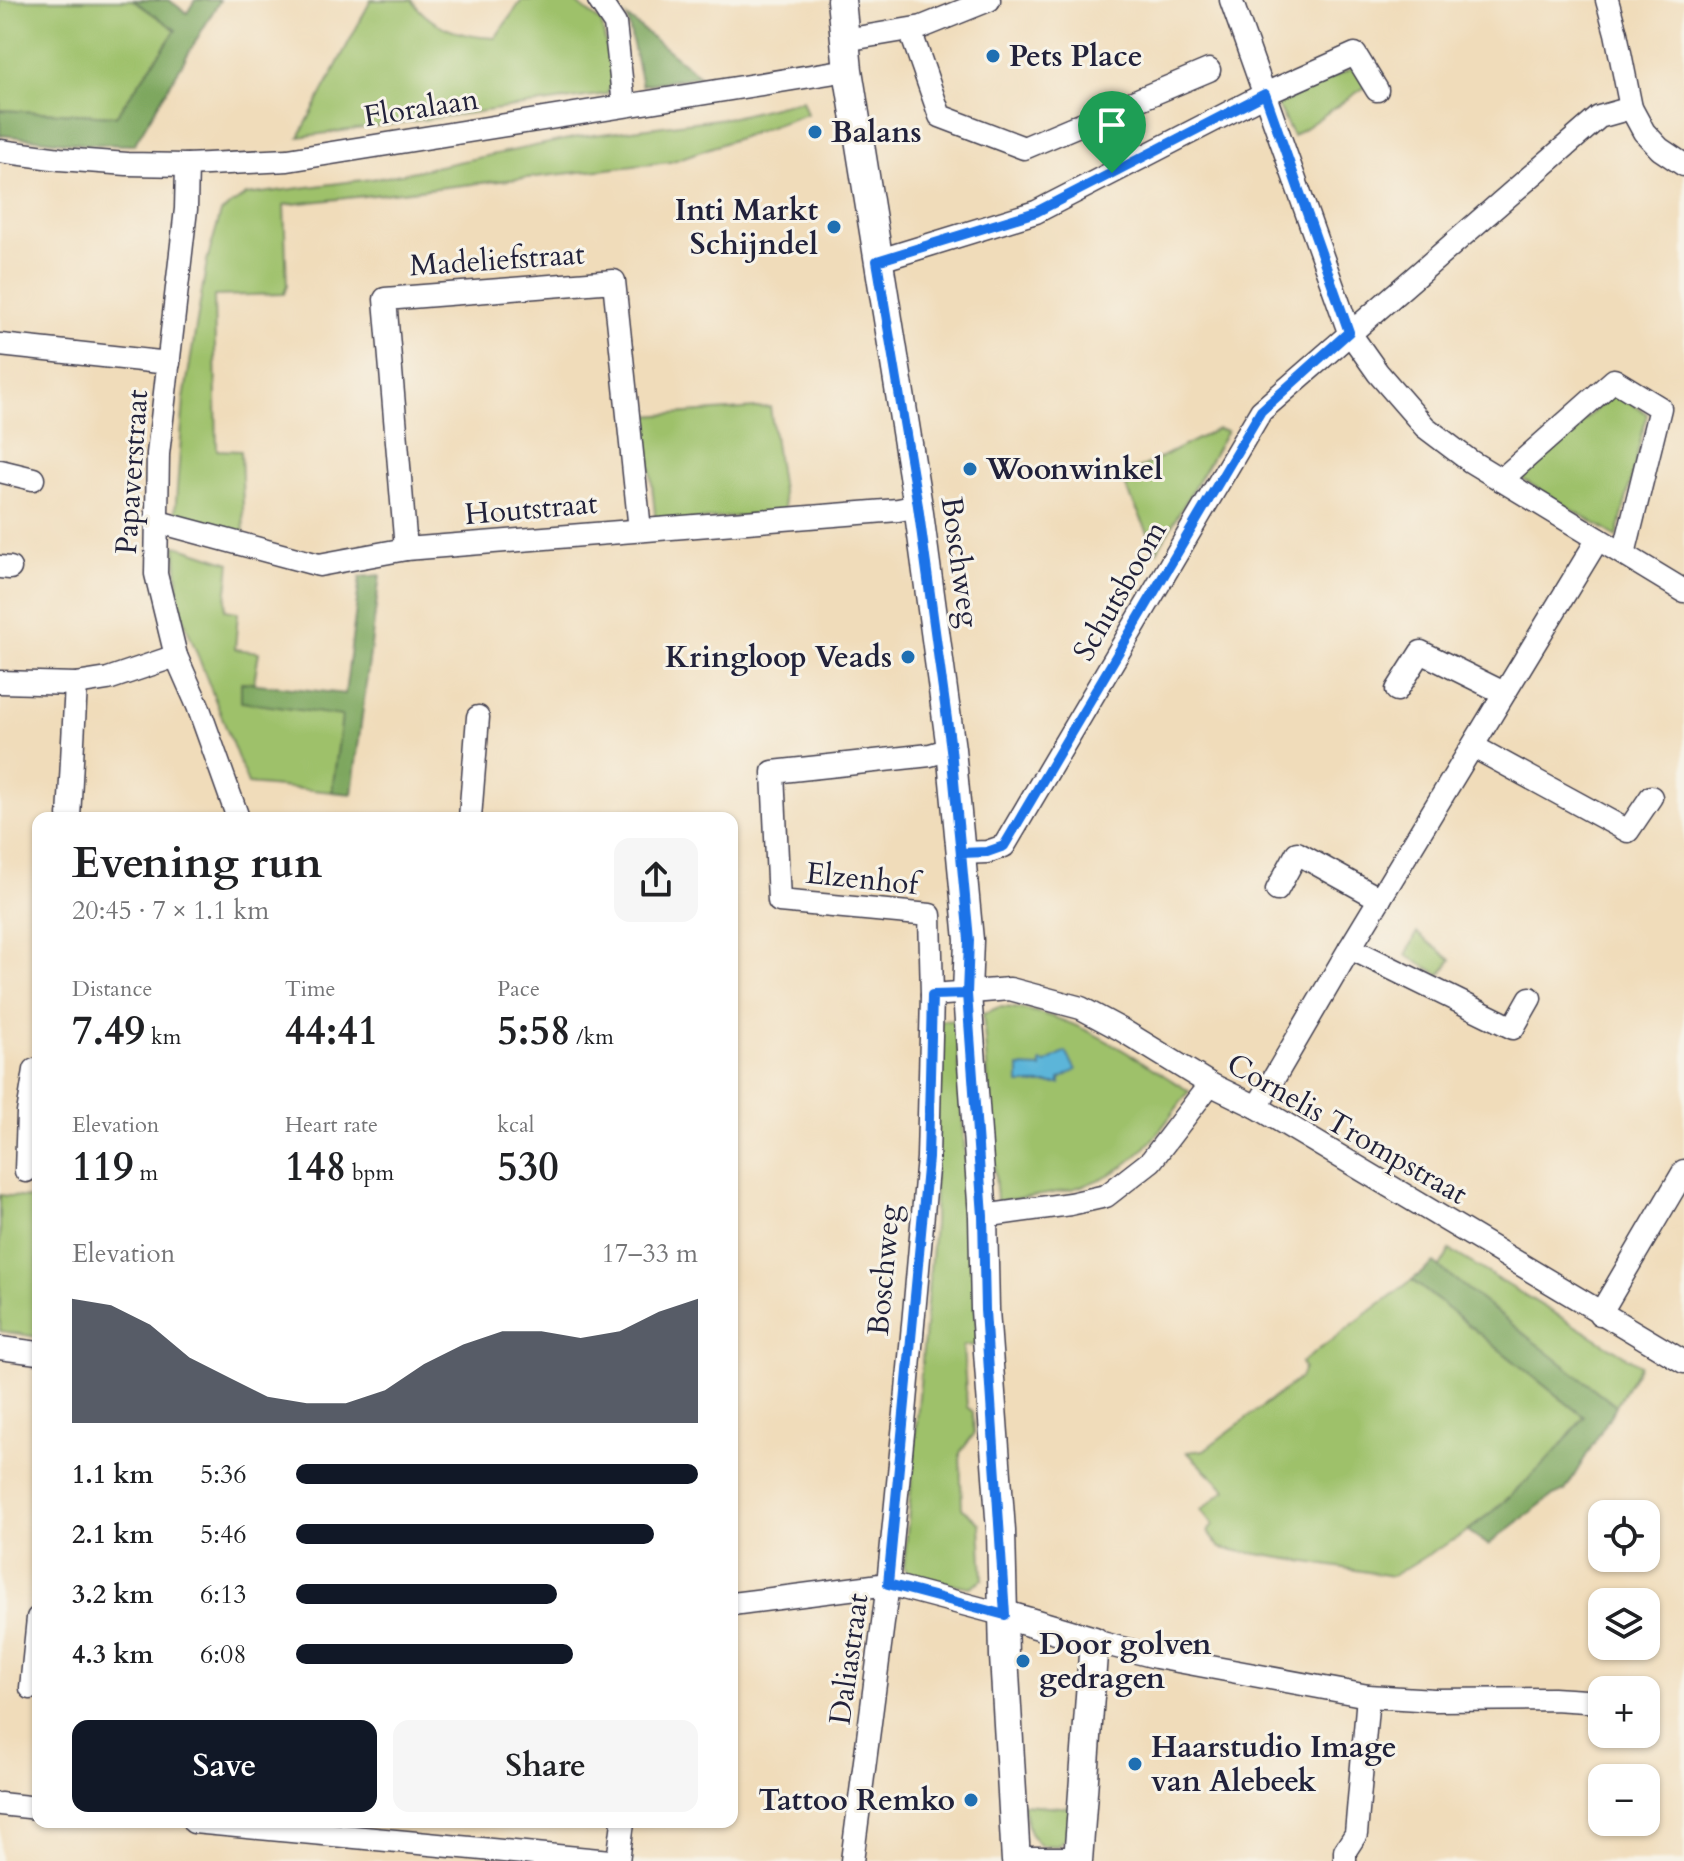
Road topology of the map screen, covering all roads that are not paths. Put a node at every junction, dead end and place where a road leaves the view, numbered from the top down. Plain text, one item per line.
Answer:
1 (599, 0) edge
2 (841, 0) edge
3 (989, 0) edge
4 (1231, 0) edge
5 (1607, 0) edge
6 (910, 30) junction
7 (845, 40) junction
8 (848, 70) junction
9 (1209, 70) dead end
10 (1377, 90) dead end
11 (1265, 94) junction
12 (624, 105) junction
13 (1631, 108) junction
14 (0, 151) edge
15 (187, 165) junction
16 (1684, 165) edge
17 (877, 261) junction
18 (1349, 332) junction
19 (0, 345) edge
20 (169, 363) junction
21 (0, 471) edge
22 (33, 479) dead end
23 (1501, 480) junction
24 (918, 506) junction
25 (155, 521) junction
26 (640, 530) junction
27 (1598, 539) junction
28 (406, 549) junction
29 (1624, 554) junction
30 (1684, 591) edge
31 (176, 656) junction
32 (0, 682) edge
33 (76, 684) junction
34 (1397, 690) dead end
35 (1504, 693) junction
36 (478, 717) dead end
37 (1474, 747) junction
38 (951, 749) junction
39 (1651, 797) dead end
40 (69, 812) edge
41 (236, 812) edge
42 (470, 812) edge
43 (961, 853) junction
44 (1277, 890) dead end
45 (1380, 899) junction
46 (1350, 948) junction
47 (967, 994) junction
48 (932, 995) junction
49 (1530, 998) dead end
50 (1210, 1084) junction
51 (32, 1088) edge
52 (1257, 1107) junction
53 (26, 1171) dead end
54 (1684, 1171) edge
55 (983, 1216) junction
56 (1600, 1314) junction
57 (0, 1348) edge
58 (32, 1352) edge
59 (1684, 1362) edge
60 (888, 1584) junction
61 (738, 1603) edge
62 (1005, 1615) junction
63 (1094, 1641) junction
64 (32, 1678) edge
65 (31, 1688) dead end
66 (1368, 1696) junction
67 (1588, 1701) edge
68 (0, 1804) edge
69 (32, 1807) edge
70 (258, 1828) edge
71 (622, 1828) edge
72 (1016, 1859) edge
73 (1078, 1859) edge
74 (610, 1861) edge
75 (618, 1861) edge
76 (852, 1861) edge
77 (1345, 1861) edge

1 - 12 street
2 - 7 street, Boschweg
3 - 6 street
4 - 11 street
5 - 13 street
6 - 7 street
6 - 9 street
7 - 8 street, Boschweg
8 - 12 street, Floralaan
8 - 17 street, Boschweg
10 - 11 street
11 - 17 street
11 - 18 street
12 - 15 street, Floralaan
13 - 16 street
13 - 18 street, Schutsboom
14 - 15 street, Floralaan
15 - 20 street, Papaverstraat
17 - 24 street, Boschweg
18 - 23 street
18 - 43 street, Schutsboom
19 - 20 street
20 - 25 street, Papaverstraat
21 - 22 street
23 - 27 street
23 - 29 street
24 - 26 street, Houtstraat
24 - 38 street, Boschweg
25 - 28 street, Houtstraat
25 - 31 street, Papaverstraat
26 - 28 street, Houtstraat
26 - 28 street, Madeliefstraat
27 - 29 street
27 - 35 street
29 - 30 street
31 - 33 street
31 - 41 street, Papaverstraat
32 - 33 street
33 - 40 street
34 - 35 street
35 - 37 street
36 - 42 street
37 - 39 street
37 - 45 street
38 - 43 street, Boschweg
38 - 48 street, Elzenhof
43 - 47 street, Boschweg
44 - 45 street
45 - 46 street
46 - 49 street
46 - 52 street
47 - 48 street
47 - 50 street, Cornelis Trompstraat
47 - 55 street, Boschweg
48 - 60 street, Boschweg
50 - 52 street, Cornelis Trompstraat
50 - 55 street
51 - 53 street
52 - 56 street, Cornelis Trompstraat
54 - 56 street
55 - 62 street, Boschweg
56 - 59 street, Cornelis Trompstraat
57 - 58 street
60 - 61 street
60 - 62 street, Daliastraat
60 - 76 street, Daliastraat
62 - 63 street
62 - 72 street, Boschweg
63 - 66 street
63 - 73 street, Boschweg
64 - 65 street
66 - 67 street
66 - 77 street
68 - 69 street
70 - 74 street
71 - 75 street
72 - 73 street, Boschweg

